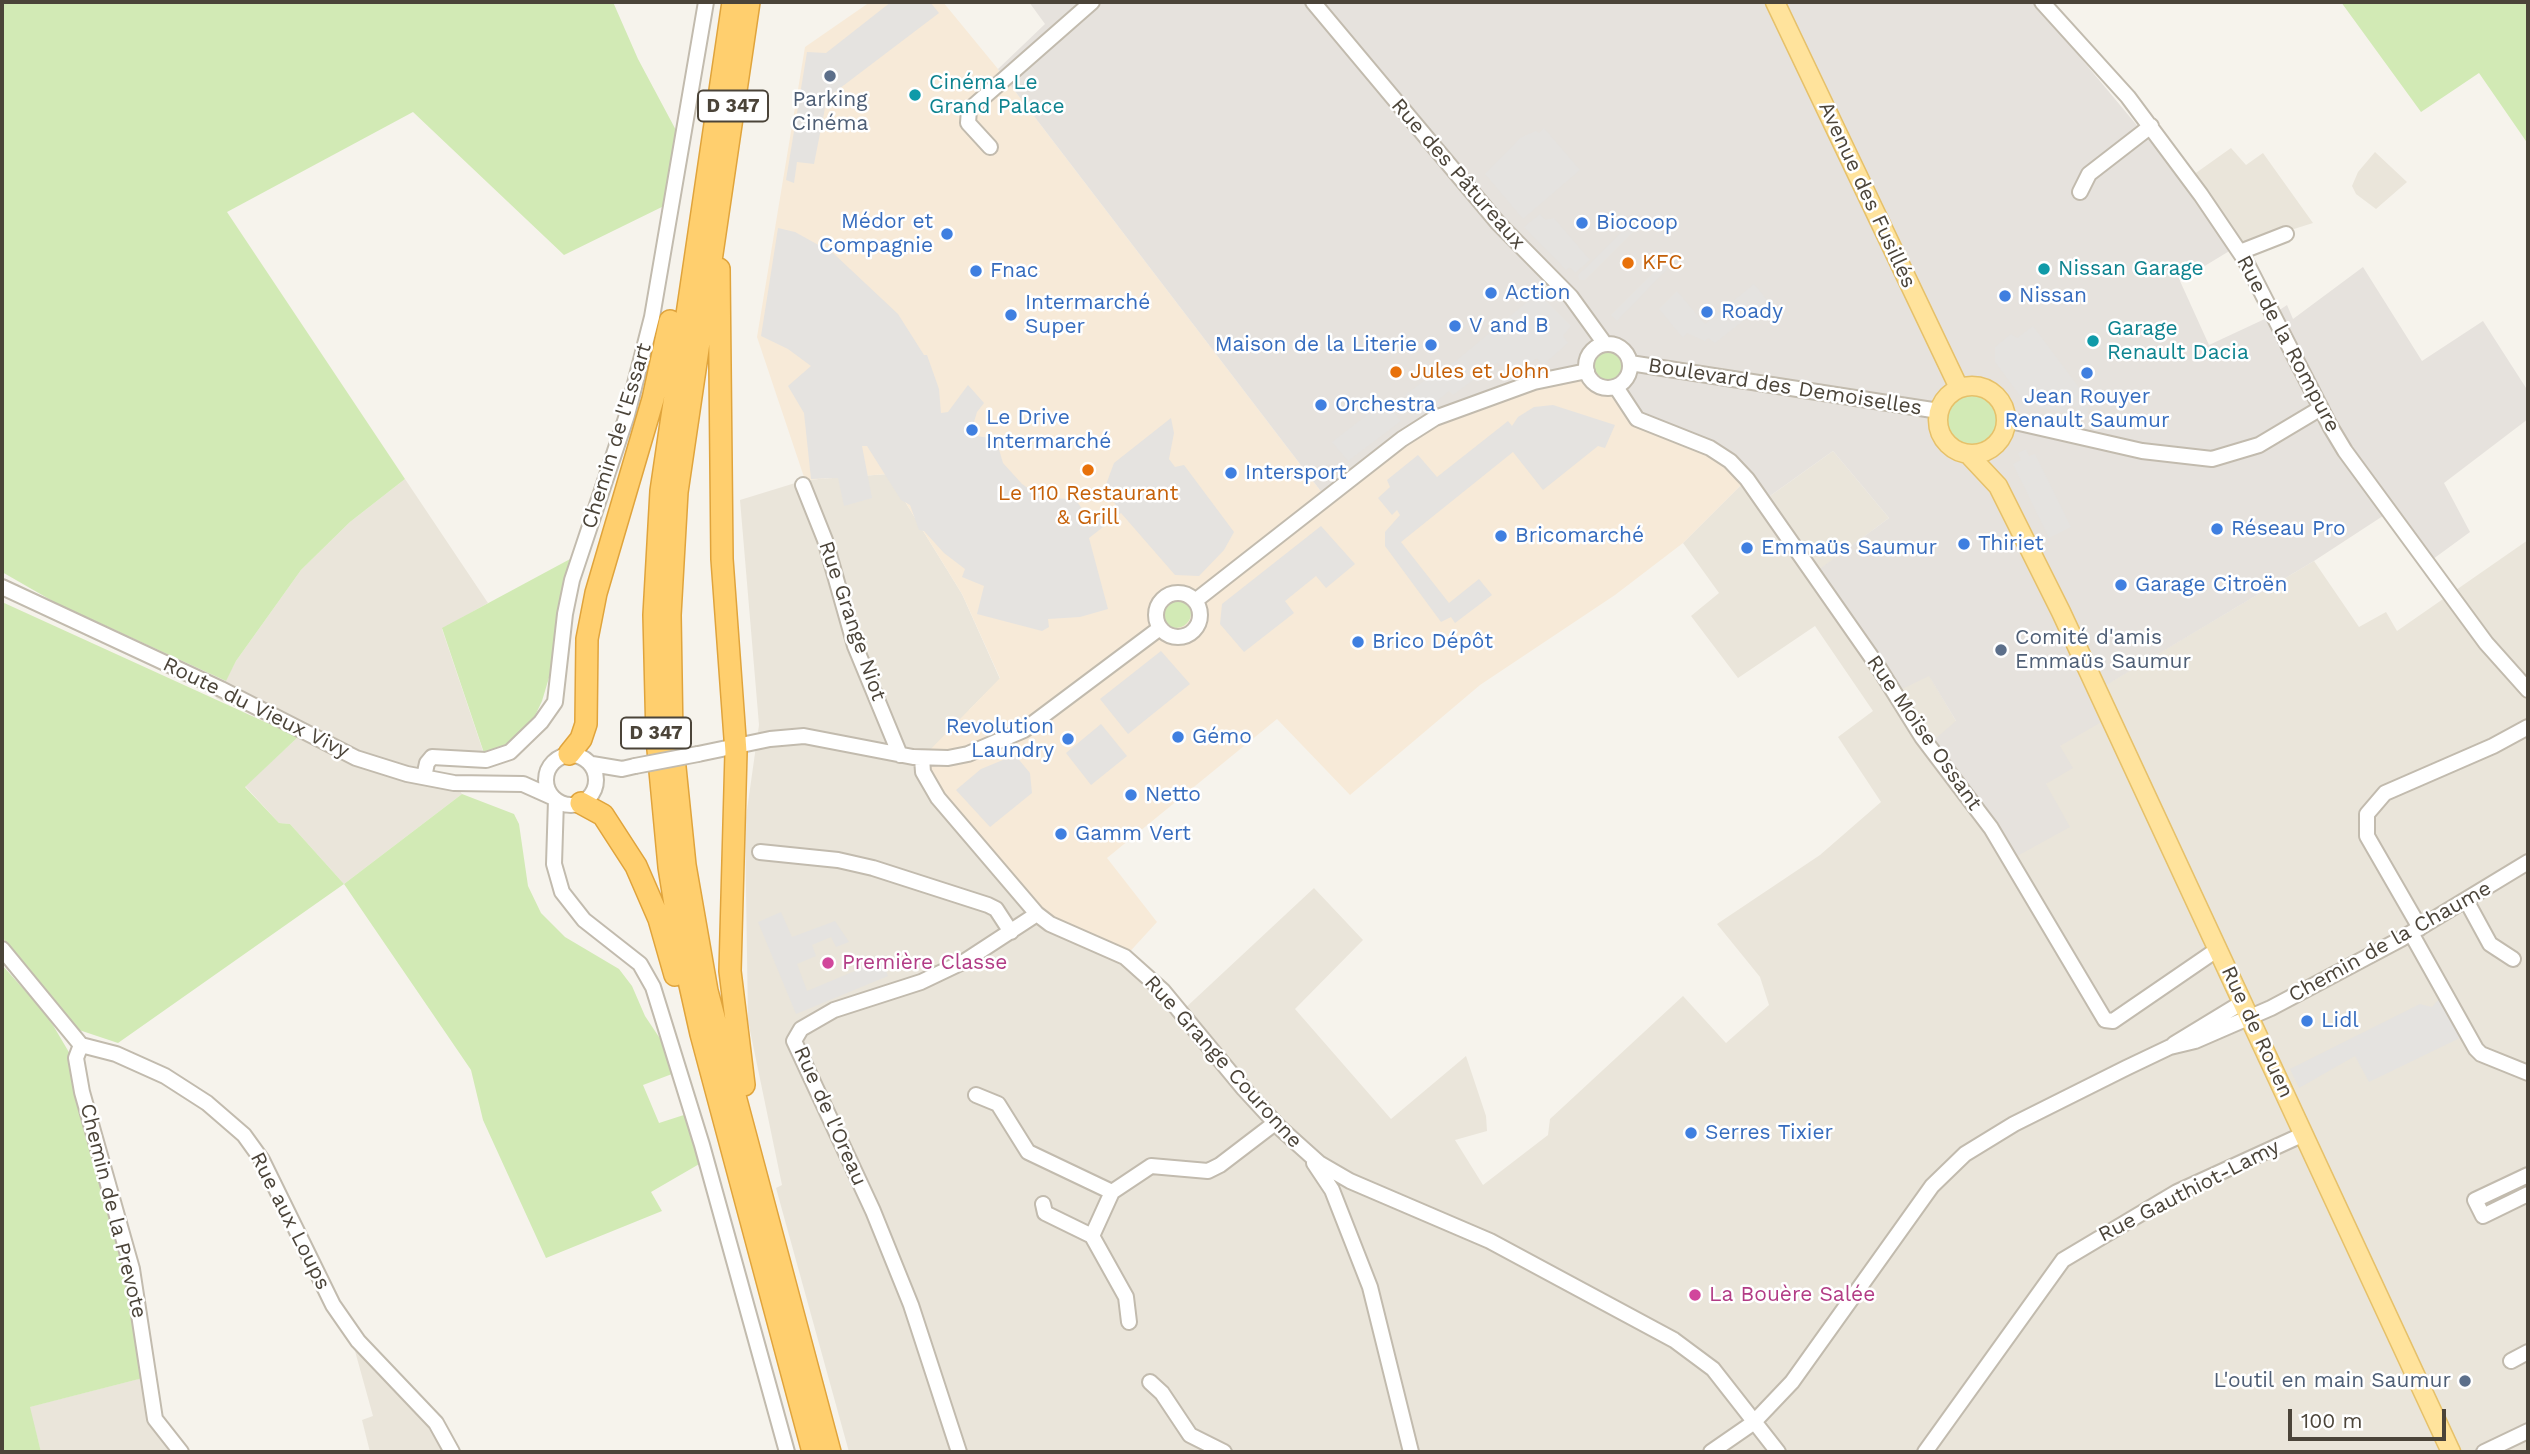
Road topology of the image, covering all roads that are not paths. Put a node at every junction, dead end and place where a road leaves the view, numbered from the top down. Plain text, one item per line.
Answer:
1 (706, 2) edge
2 (733, 2) edge
3 (749, 2) edge
4 (1092, 2) edge
5 (1313, 2) edge
6 (1775, 2) edge
7 (2042, 2) edge
8 (2151, 126) junction
9 (990, 148) dead end
10 (2080, 192) dead end
11 (710, 205) junction
12 (2286, 234) dead end
13 (2240, 252) junction
14 (1605, 344) junction
15 (1630, 363) junction
16 (1587, 371) junction
17 (1616, 387) junction
18 (1959, 388) junction
19 (2321, 408) junction
20 (1939, 411) junction
21 (2006, 420) junction
22 (1995, 444) junction
23 (1968, 454) junction
24 (803, 485) dead end
25 (2, 587) edge
26 (1195, 601) junction
27 (2061, 612) junction
28 (1160, 628) junction
29 (2525, 682) edge
30 (2528, 727) edge
31 (736, 746) junction
32 (569, 754) junction
33 (900, 755) junction
34 (922, 758) junction
35 (592, 764) junction
36 (629, 767) junction
37 (548, 768) junction
38 (424, 777) junction
39 (523, 784) junction
40 (554, 799) junction
41 (582, 799) junction
42 (555, 830) junction
43 (760, 852) dead end
44 (2528, 862) edge
45 (2466, 900) junction
46 (1037, 914) junction
47 (2416, 931) junction
48 (1011, 932) junction
49 (2, 949) edge
50 (2218, 949) junction
51 (2513, 959) dead end
52 (2247, 1010) junction
53 (81, 1045) junction
54 (2528, 1073) edge
55 (713, 1079) junction
56 (976, 1095) dead end
57 (1275, 1123) junction
58 (2304, 1134) junction
59 (749, 1150) junction
60 (1305, 1151) junction
61 (1337, 1175) junction
62 (2528, 1175) edge
63 (1332, 1190) junction
64 (1112, 1192) junction
65 (2528, 1194) edge
66 (1043, 1204) dead end
67 (1092, 1236) junction
68 (1129, 1322) dead end
69 (2528, 1352) edge
70 (2511, 1361) dead end
71 (1150, 1382) dead end
72 (1753, 1423) junction
73 (2528, 1431) edge
74 (181, 1452) edge
75 (452, 1452) edge
76 (787, 1452) edge
77 (813, 1452) edge
78 (830, 1452) edge
79 (959, 1452) edge
80 (1224, 1452) edge
81 (1411, 1452) edge
82 (1711, 1452) edge
83 (1778, 1452) edge
84 (1925, 1452) edge
85 (2451, 1452) edge
86 (2484, 1452) edge

1 - 38 street, Chemin de l'Essart
2 - 11 highway, D 347
3 - 11 highway, D 347
4 - 9 street
5 - 14 street, Rue des Pâtureaux
6 - 18 main road, Avenue des Fusillés
7 - 8 street, Rue de la Rompure
8 - 10 street
8 - 13 street, Rue de la Rompure
11 - 31 highway
11 - 32 highway
11 - 55 highway, D 347
11 - 59 highway, D 347
12 - 13 street
13 - 19 street, Rue de la Rompure
14 - 15 street
14 - 16 street
15 - 17 street
15 - 20 street, Boulevard des Demoiselles
16 - 17 street
16 - 26 street
17 - 50 street, Rue Moïse Ossant
18 - 20 main road
18 - 21 main road
19 - 21 street
19 - 29 street, Rue de la Rompure
20 - 23 main road
21 - 22 main road
22 - 23 main road
22 - 27 main road, Rue de Rouen
23 - 27 main road, Rue de Rouen
24 - 33 street, Rue Grange Niot
25 - 38 street, Route du Vieux Vivy
26 - 28 street
26 - 28 street
27 - 50 main road, Rue de Rouen
28 - 34 street
30 - 47 street
31 - 33 street
31 - 36 street, bridge
31 - 59 highway
32 - 35 street
32 - 37 street
33 - 34 street
34 - 46 street, Rue Grange Couronne
35 - 36 street
35 - 41 street
36 - 41 street
37 - 39 street
37 - 40 street
38 - 39 street, Route du Vieux Vivy
39 - 40 street, Route du Vieux Vivy
40 - 41 street
40 - 42 street
41 - 42 street
41 - 55 highway
42 - 76 street
43 - 48 street
44 - 45 street, Chemin de la Chaume
45 - 47 street, Chemin de la Chaume
45 - 51 street
46 - 48 street, Rue de l'Oreau
46 - 57 street, Rue Grange Couronne
47 - 52 street, Chemin de la Chaume
47 - 54 street
48 - 79 street, Rue de l'Oreau
49 - 53 street
50 - 52 main road, Rue de Rouen
52 - 58 main road, Rue de Rouen
52 - 72 street, Chemin de la Chaume
53 - 74 street, Chemin de la Prevote
53 - 75 street, Rue aux Loups
55 - 77 highway, D 347
56 - 64 street
57 - 60 street, Rue Grange Couronne
57 - 64 street
58 - 84 street, Rue Gauthiot-Lamy
58 - 85 main road, Rue de Rouen
59 - 78 highway, D 347
60 - 61 street, Rue Grange Couronne
60 - 63 street
61 - 63 street
61 - 72 street, Rue Grange Couronne
62 - 65 street
63 - 81 street
64 - 67 street
66 - 67 street
67 - 68 street
69 - 70 street
71 - 80 street
72 - 82 street, Chemin de la Chaume
72 - 83 street, Rue Grange Couronne
73 - 86 street

